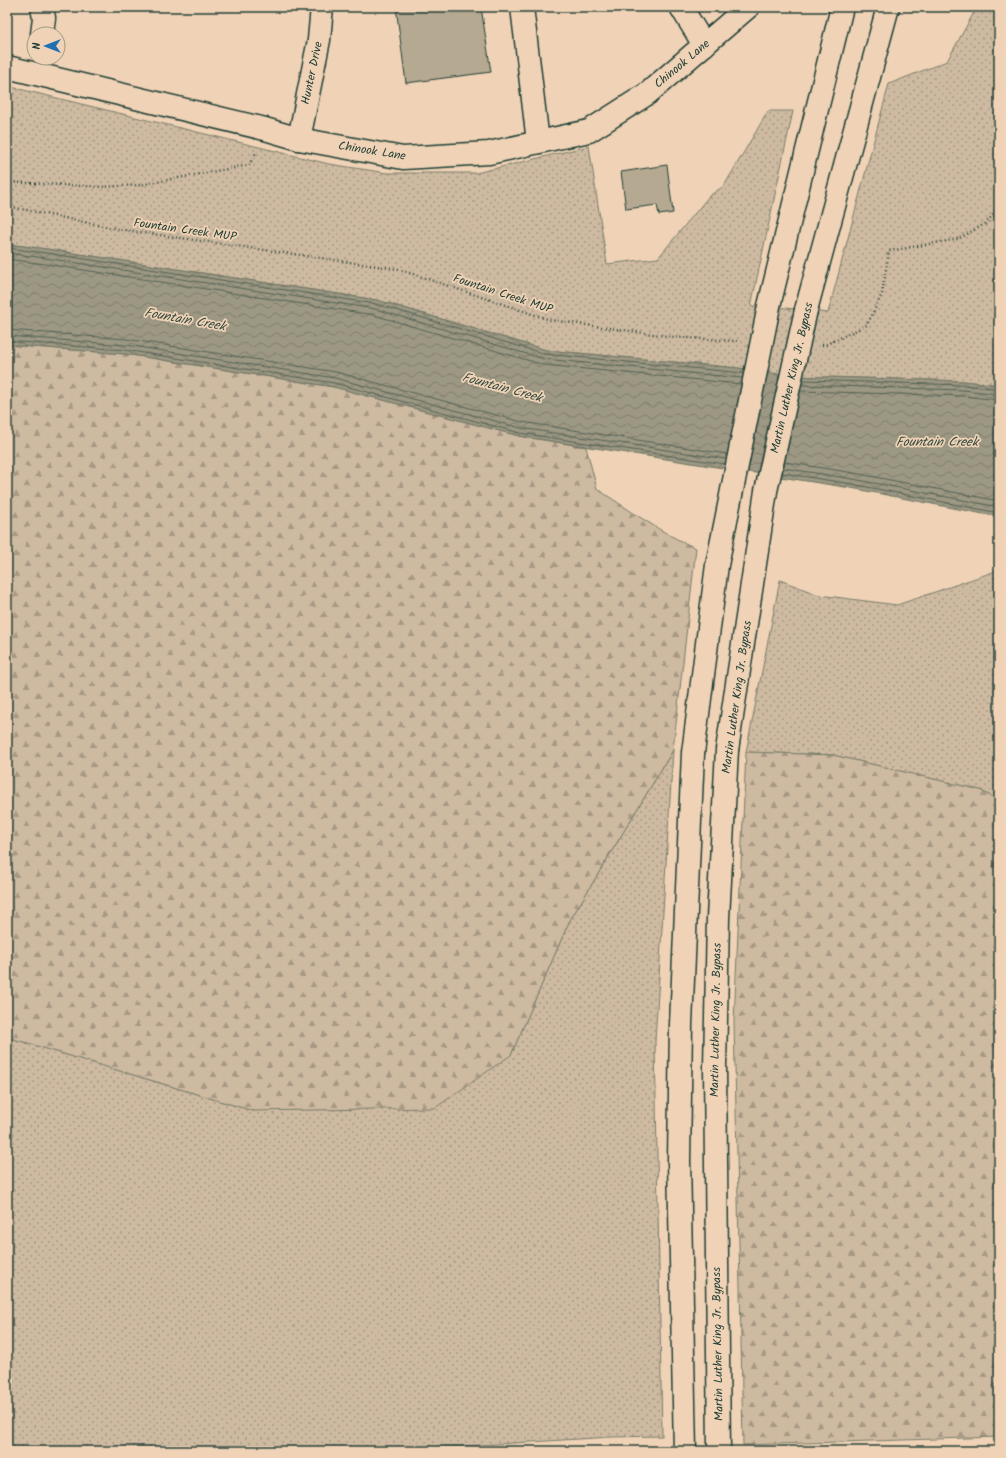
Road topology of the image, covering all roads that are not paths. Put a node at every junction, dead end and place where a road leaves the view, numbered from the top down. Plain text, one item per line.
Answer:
1 (42, 7) edge
2 (322, 7) edge
3 (522, 7) edge
4 (681, 7) edge
5 (748, 7) edge
6 (842, 7) edge
7 (888, 7) edge
8 (43, 26) edge
9 (704, 45) junction
10 (40, 66) edge
11 (7, 67) edge
12 (299, 139) junction
13 (538, 142) junction
14 (685, 1451) edge
15 (719, 1451) edge

1 - 8 main road
2 - 12 main road, Hunter Drive
3 - 13 main road
4 - 9 main road
5 - 9 main road, Chinook Lane
6 - 14 main road, bridge
7 - 15 main road, Martin Luther King Jr. Bypass, bridge
9 - 13 main road, Chinook Lane
10 - 11 main road, Chinook Lane
10 - 12 main road, Chinook Lane
12 - 13 main road, Chinook Lane

